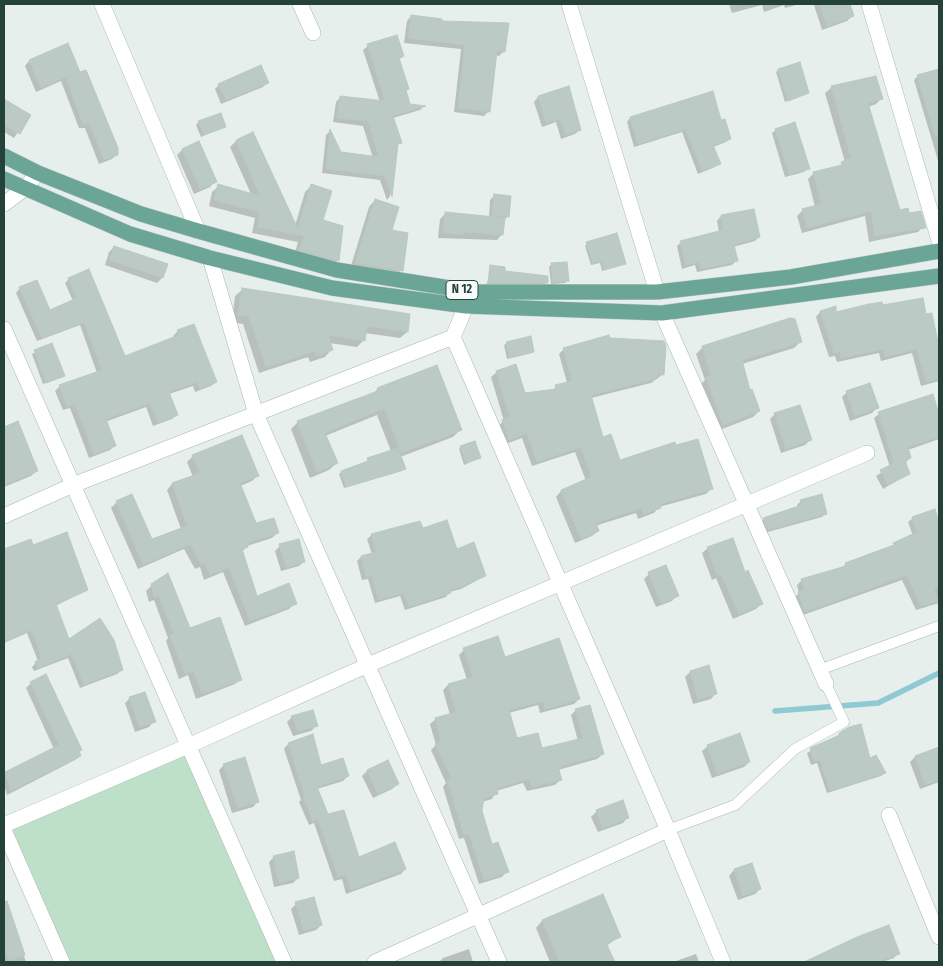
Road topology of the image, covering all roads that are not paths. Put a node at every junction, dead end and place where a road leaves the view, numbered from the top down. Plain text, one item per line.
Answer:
1 (102, 4) edge
2 (300, 4) edge
3 (569, 4) edge
4 (870, 4) edge
5 (313, 33) dead end
6 (4, 156) edge
7 (38, 173) junction
8 (4, 179) edge
9 (24, 189) junction
10 (4, 204) edge
11 (198, 231) junction
12 (939, 240) edge
13 (939, 251) edge
14 (210, 258) junction
15 (939, 276) edge
16 (657, 292) junction
17 (466, 306) junction
18 (662, 313) junction
19 (4, 329) edge
20 (453, 337) junction
21 (256, 414) junction
22 (867, 453) dead end
23 (73, 485) junction
24 (748, 504) junction
25 (4, 516) edge
26 (561, 584) junction
27 (939, 626) edge
28 (368, 665) junction
29 (819, 670) junction
30 (826, 684) joint
31 (188, 746) junction
32 (889, 815) dead end
33 (4, 825) edge
34 (4, 830) edge
35 (668, 830) junction
36 (479, 916) junction
37 (939, 937) edge
38 (62, 962) edge
39 (284, 962) edge
40 (375, 962) edge
41 (499, 962) edge
42 (723, 962) edge

1 - 11 street
2 - 5 street
3 - 16 street
4 - 12 street
6 - 7 main road, N 12
7 - 9 street
7 - 11 main road, N 12
8 - 9 main road, N 12
9 - 10 street
9 - 14 main road, N 12
11 - 16 main road, N 12
13 - 16 main road, N 12
14 - 17 main road, N 12
14 - 21 street
15 - 18 main road, N 12
17 - 18 main road, N 12
17 - 20 street
18 - 24 street
19 - 23 street
20 - 21 street
20 - 26 street
21 - 23 street
21 - 28 street
22 - 24 street
23 - 25 street
23 - 31 street
24 - 26 street
24 - 29 street
26 - 28 street
26 - 35 street
27 - 29 lane
28 - 31 street
28 - 36 street
29 - 30 street
30 - 35 lane
31 - 33 street
31 - 39 street
32 - 37 street
34 - 38 street
35 - 36 street
35 - 42 street
36 - 40 street
36 - 41 street

